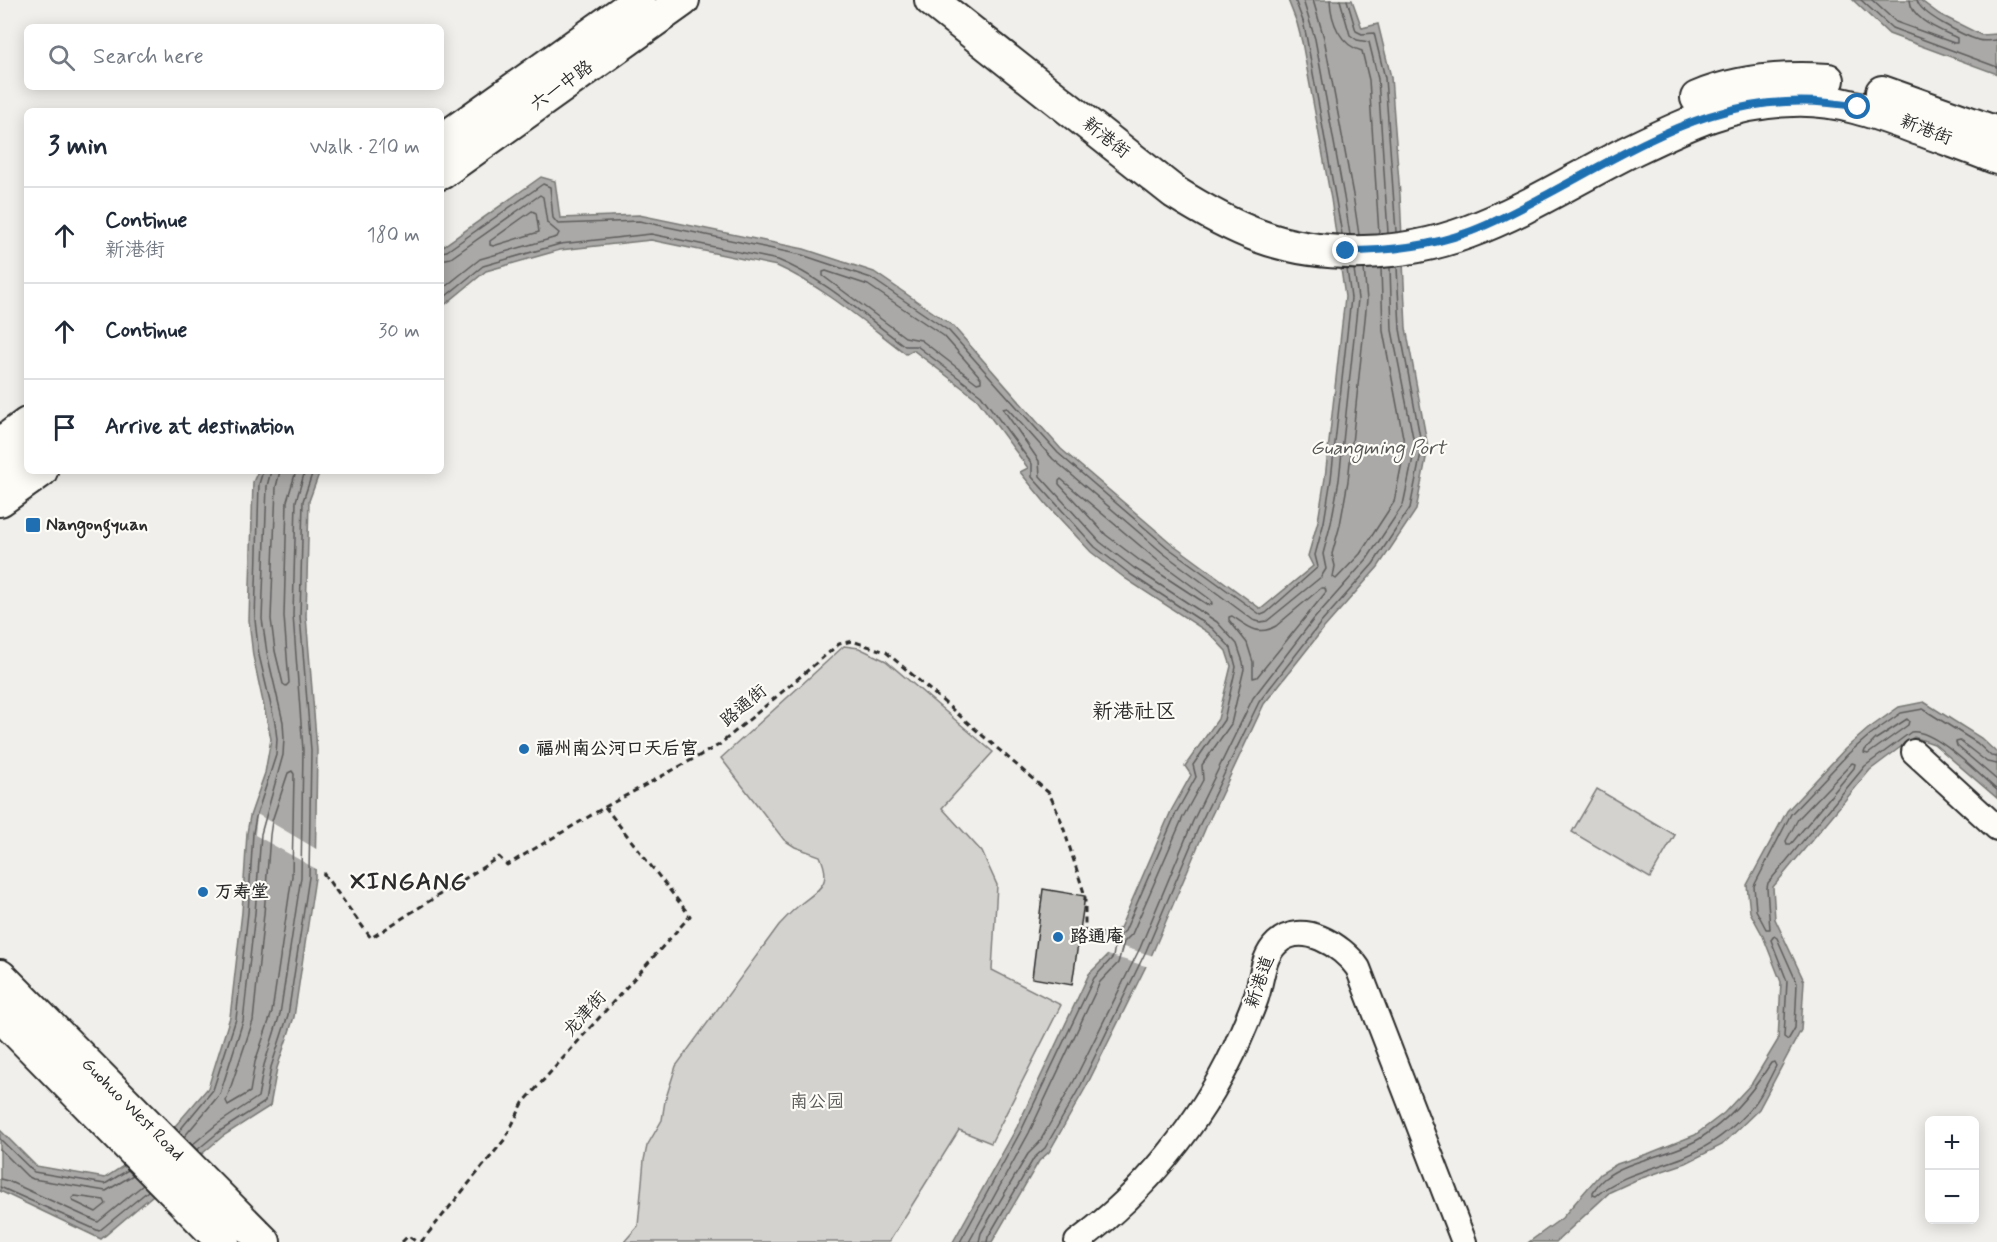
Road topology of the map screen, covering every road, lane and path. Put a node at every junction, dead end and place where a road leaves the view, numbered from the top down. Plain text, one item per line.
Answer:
1 (639, 0) edge
2 (683, 0) edge
3 (931, 0) edge
4 (964, 0) edge
5 (1997, 133) edge
6 (444, 139) edge
7 (1997, 158) edge
8 (444, 171) edge
9 (1417, 236) junction
10 (1297, 237) junction
11 (24, 426) edge
12 (0, 444) edge
13 (24, 452) edge
14 (0, 469) edge
15 (37, 474) edge
16 (0, 500) edge
17 (1914, 752) dead end
18 (605, 807) junction
19 (1997, 828) edge
20 (323, 873) dead end
21 (1085, 941) dead end
22 (0, 976) edge
23 (0, 1015) edge
24 (212, 1233) edge
25 (264, 1242) edge
26 (402, 1242) edge
27 (419, 1242) edge
28 (1077, 1242) edge
29 (1464, 1242) edge

1 - 6 main road, 六一中路
2 - 8 main road, 六一中路
3 - 10 main road, 新港街
4 - 10 main road, 新港街
5 - 9 main road, 新港街
7 - 9 main road, 新港街
9 - 10 main road
11 - 12 main road
13 - 14 main road
15 - 16 main road
17 - 19 street
18 - 20 path, 路通街
18 - 21 path, 路通街
18 - 27 path, 龙津街
22 - 25 main road, Guohuo West Road
23 - 24 main road, Guohuo West Road
26 - 27 path, 龙津街
28 - 29 street, 新港道

